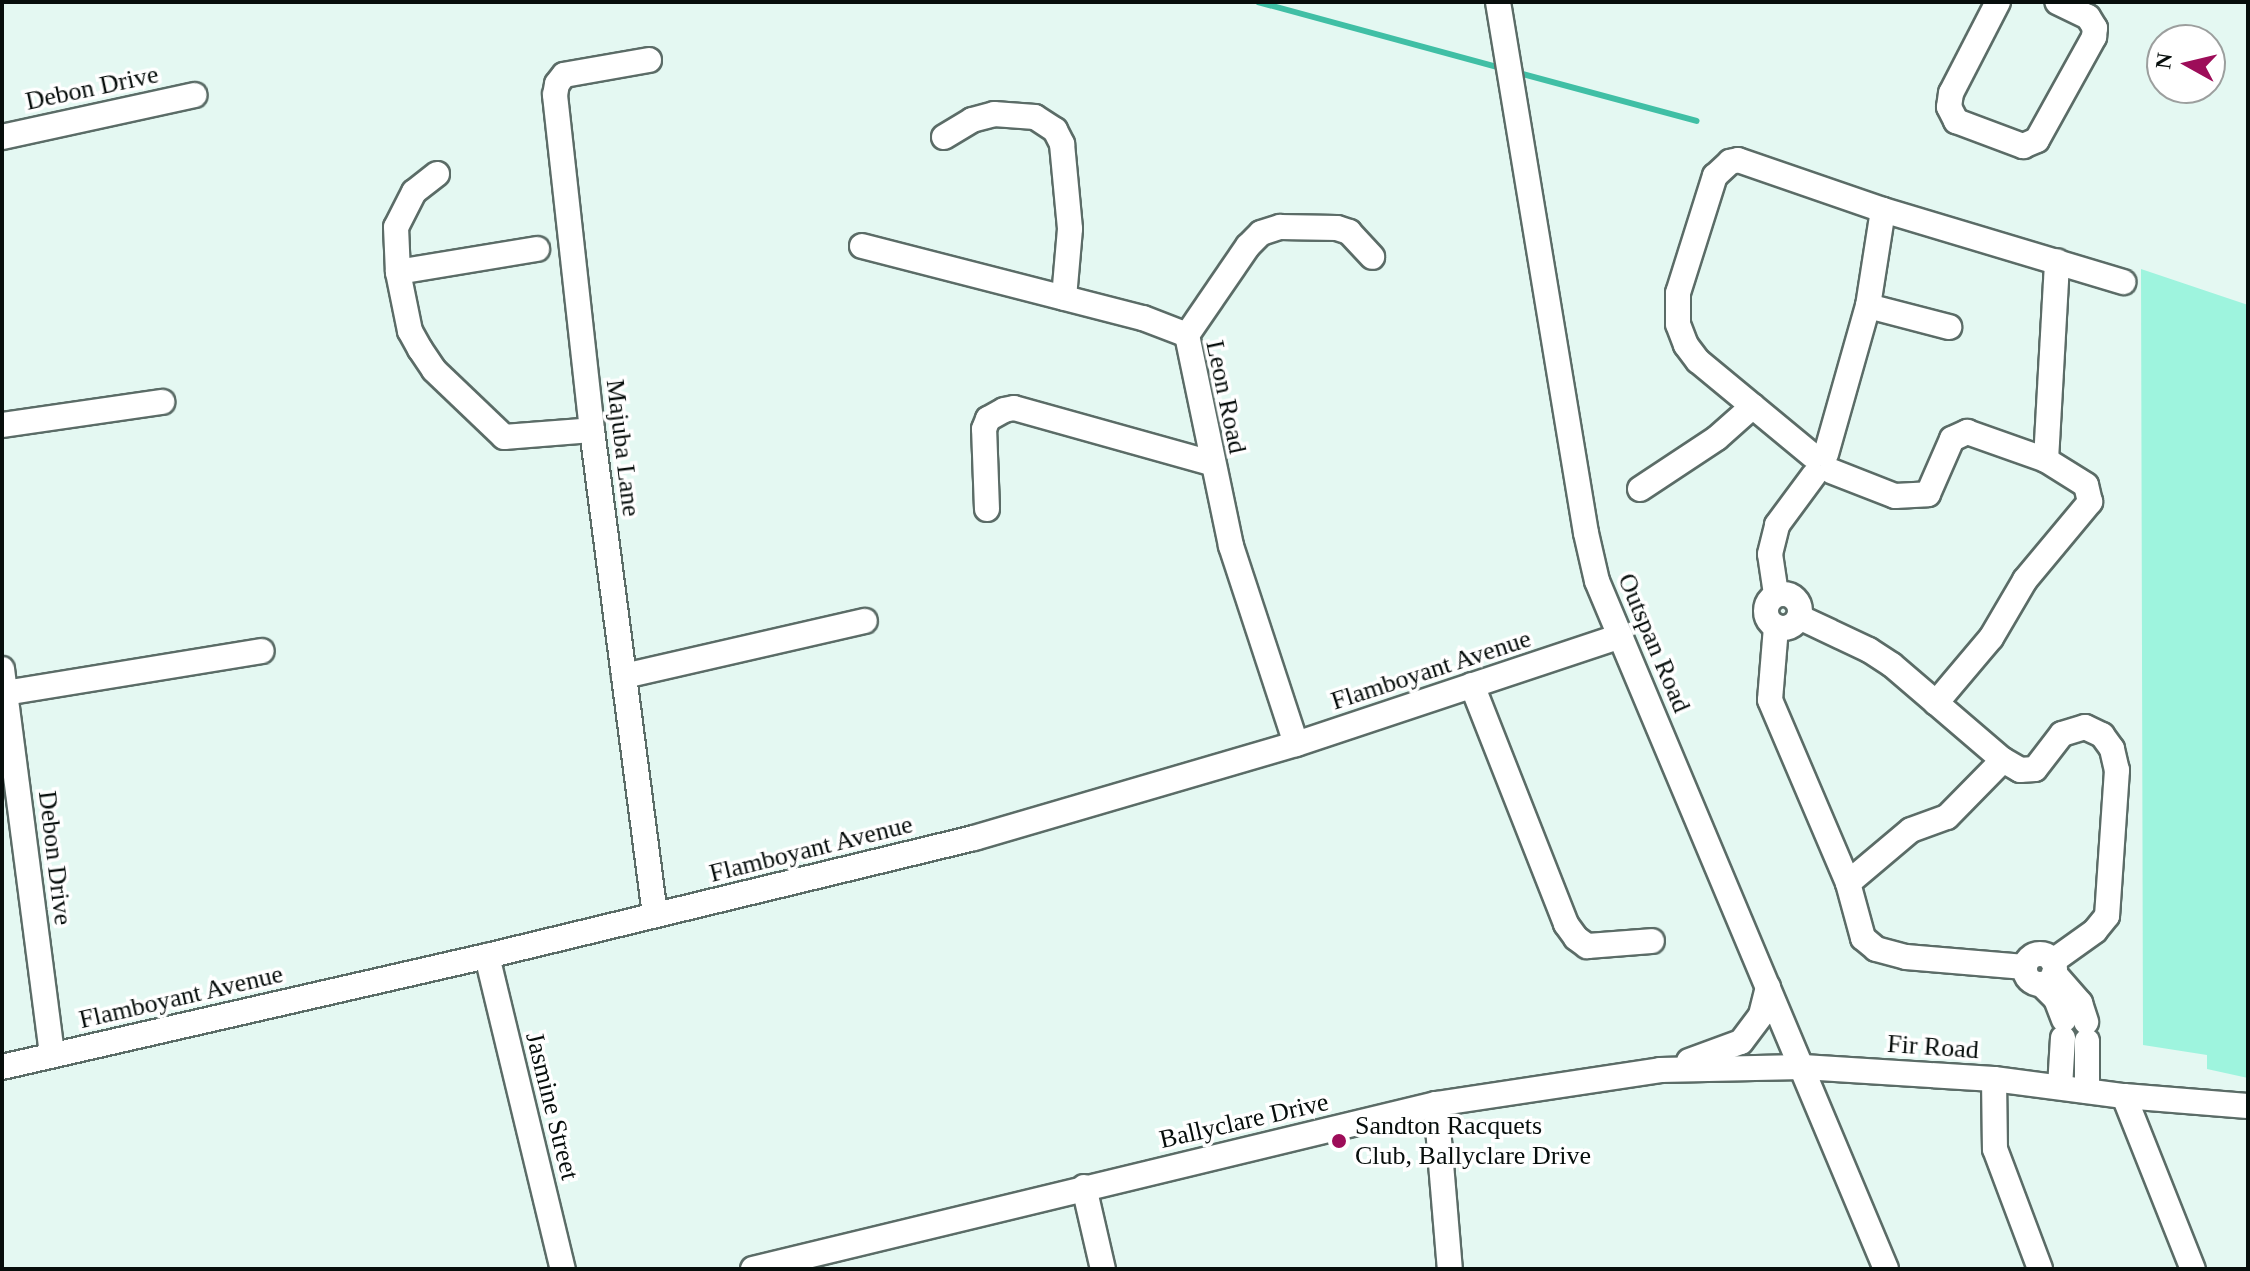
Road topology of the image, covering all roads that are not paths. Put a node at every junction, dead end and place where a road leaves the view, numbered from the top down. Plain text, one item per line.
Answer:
1 (1498, 2) edge
2 (1998, 2) edge
3 (2057, 2) edge
4 (649, 60) dead end
5 (194, 95) dead end
6 (2, 137) edge
7 (944, 137) dead end
8 (437, 174) dead end
9 (1883, 210) junction
10 (862, 246) dead end
11 (537, 249) dead end
12 (1372, 257) dead end
13 (2057, 261) junction
14 (398, 272) junction
15 (2123, 282) dead end
16 (1064, 298) junction
17 (1868, 306) junction
18 (1949, 327) dead end
19 (1187, 335) junction
20 (162, 402) dead end
21 (1753, 406) junction
22 (2, 425) edge
23 (592, 430) junction
24 (2046, 460) junction
25 (1211, 463) junction
26 (1821, 464) junction
27 (1640, 489) dead end
28 (987, 509) dead end
29 (1776, 594) junction
30 (1799, 617) junction
31 (865, 621) dead end
32 (1776, 627) junction
33 (1620, 636) junction
34 (262, 651) dead end
35 (2, 669) edge
36 (624, 676) junction
37 (1472, 685) junction
38 (5, 693) junction
39 (1936, 703) junction
40 (1296, 744) junction
41 (2003, 760) junction
42 (1848, 883) junction
43 (655, 915) junction
44 (1652, 941) dead end
45 (487, 956) junction
46 (2043, 971) junction
47 (1768, 987) junction
48 (2073, 1032) junction
49 (52, 1055) junction
50 (2, 1067) edge
51 (1803, 1067) junction
52 (1660, 1070) junction
53 (1994, 1079) junction
54 (2060, 1087) junction
55 (2087, 1091) junction
56 (2124, 1096) junction
57 (1436, 1104) junction
58 (2248, 1106) edge
59 (1084, 1187) junction
60 (563, 1269) edge
61 (753, 1269) edge
62 (1103, 1269) edge
63 (1450, 1269) edge
64 (1886, 1269) edge
65 (2040, 1269) edge
66 (2193, 1269) edge

1 - 33 street, Outspan Road
2 - 3 street
4 - 23 street, Majuba Lane
5 - 6 street, Debon Drive
7 - 16 street
8 - 14 street
9 - 13 street
9 - 17 street
9 - 21 street
10 - 16 street, Leon Road
11 - 14 street
12 - 19 street
13 - 15 street
13 - 24 street
14 - 23 street
16 - 19 street, Leon Road
17 - 18 street
17 - 26 street
19 - 25 street, Leon Road
20 - 22 street
21 - 26 street
21 - 27 street
23 - 36 street, Majuba Lane
24 - 26 street
24 - 39 street
25 - 28 street
25 - 40 street, Leon Road
26 - 29 street
29 - 30 street
29 - 32 street
30 - 32 street
30 - 39 street
31 - 36 street
32 - 42 street
33 - 37 street, Flamboyant Avenue
33 - 47 street, Outspan Road
34 - 38 street
35 - 38 street, Debon Drive
36 - 43 street, Majuba Lane
37 - 40 street, Flamboyant Avenue
37 - 44 street
38 - 49 street, Debon Drive
39 - 41 street
40 - 43 street, Flamboyant Avenue
41 - 42 street
41 - 46 street
42 - 46 street
43 - 45 street, Flamboyant Avenue
45 - 49 street, Flamboyant Avenue
45 - 60 street, Jasmine Street
46 - 48 street
47 - 51 street, Outspan Road
47 - 52 street
48 - 54 street
48 - 55 street
49 - 50 street, Flamboyant Avenue
51 - 52 street, Ballyclare Drive
51 - 53 street, Fir Road
51 - 64 street, Outspan Road
52 - 57 street, Ballyclare Drive
53 - 54 street, Fir Road
53 - 65 street
54 - 55 street, Fir Road
55 - 56 street, Fir Road
56 - 58 street, Fir Road
56 - 66 street
57 - 59 street, Ballyclare Drive
57 - 63 street
59 - 61 street, Ballyclare Drive
59 - 62 street

